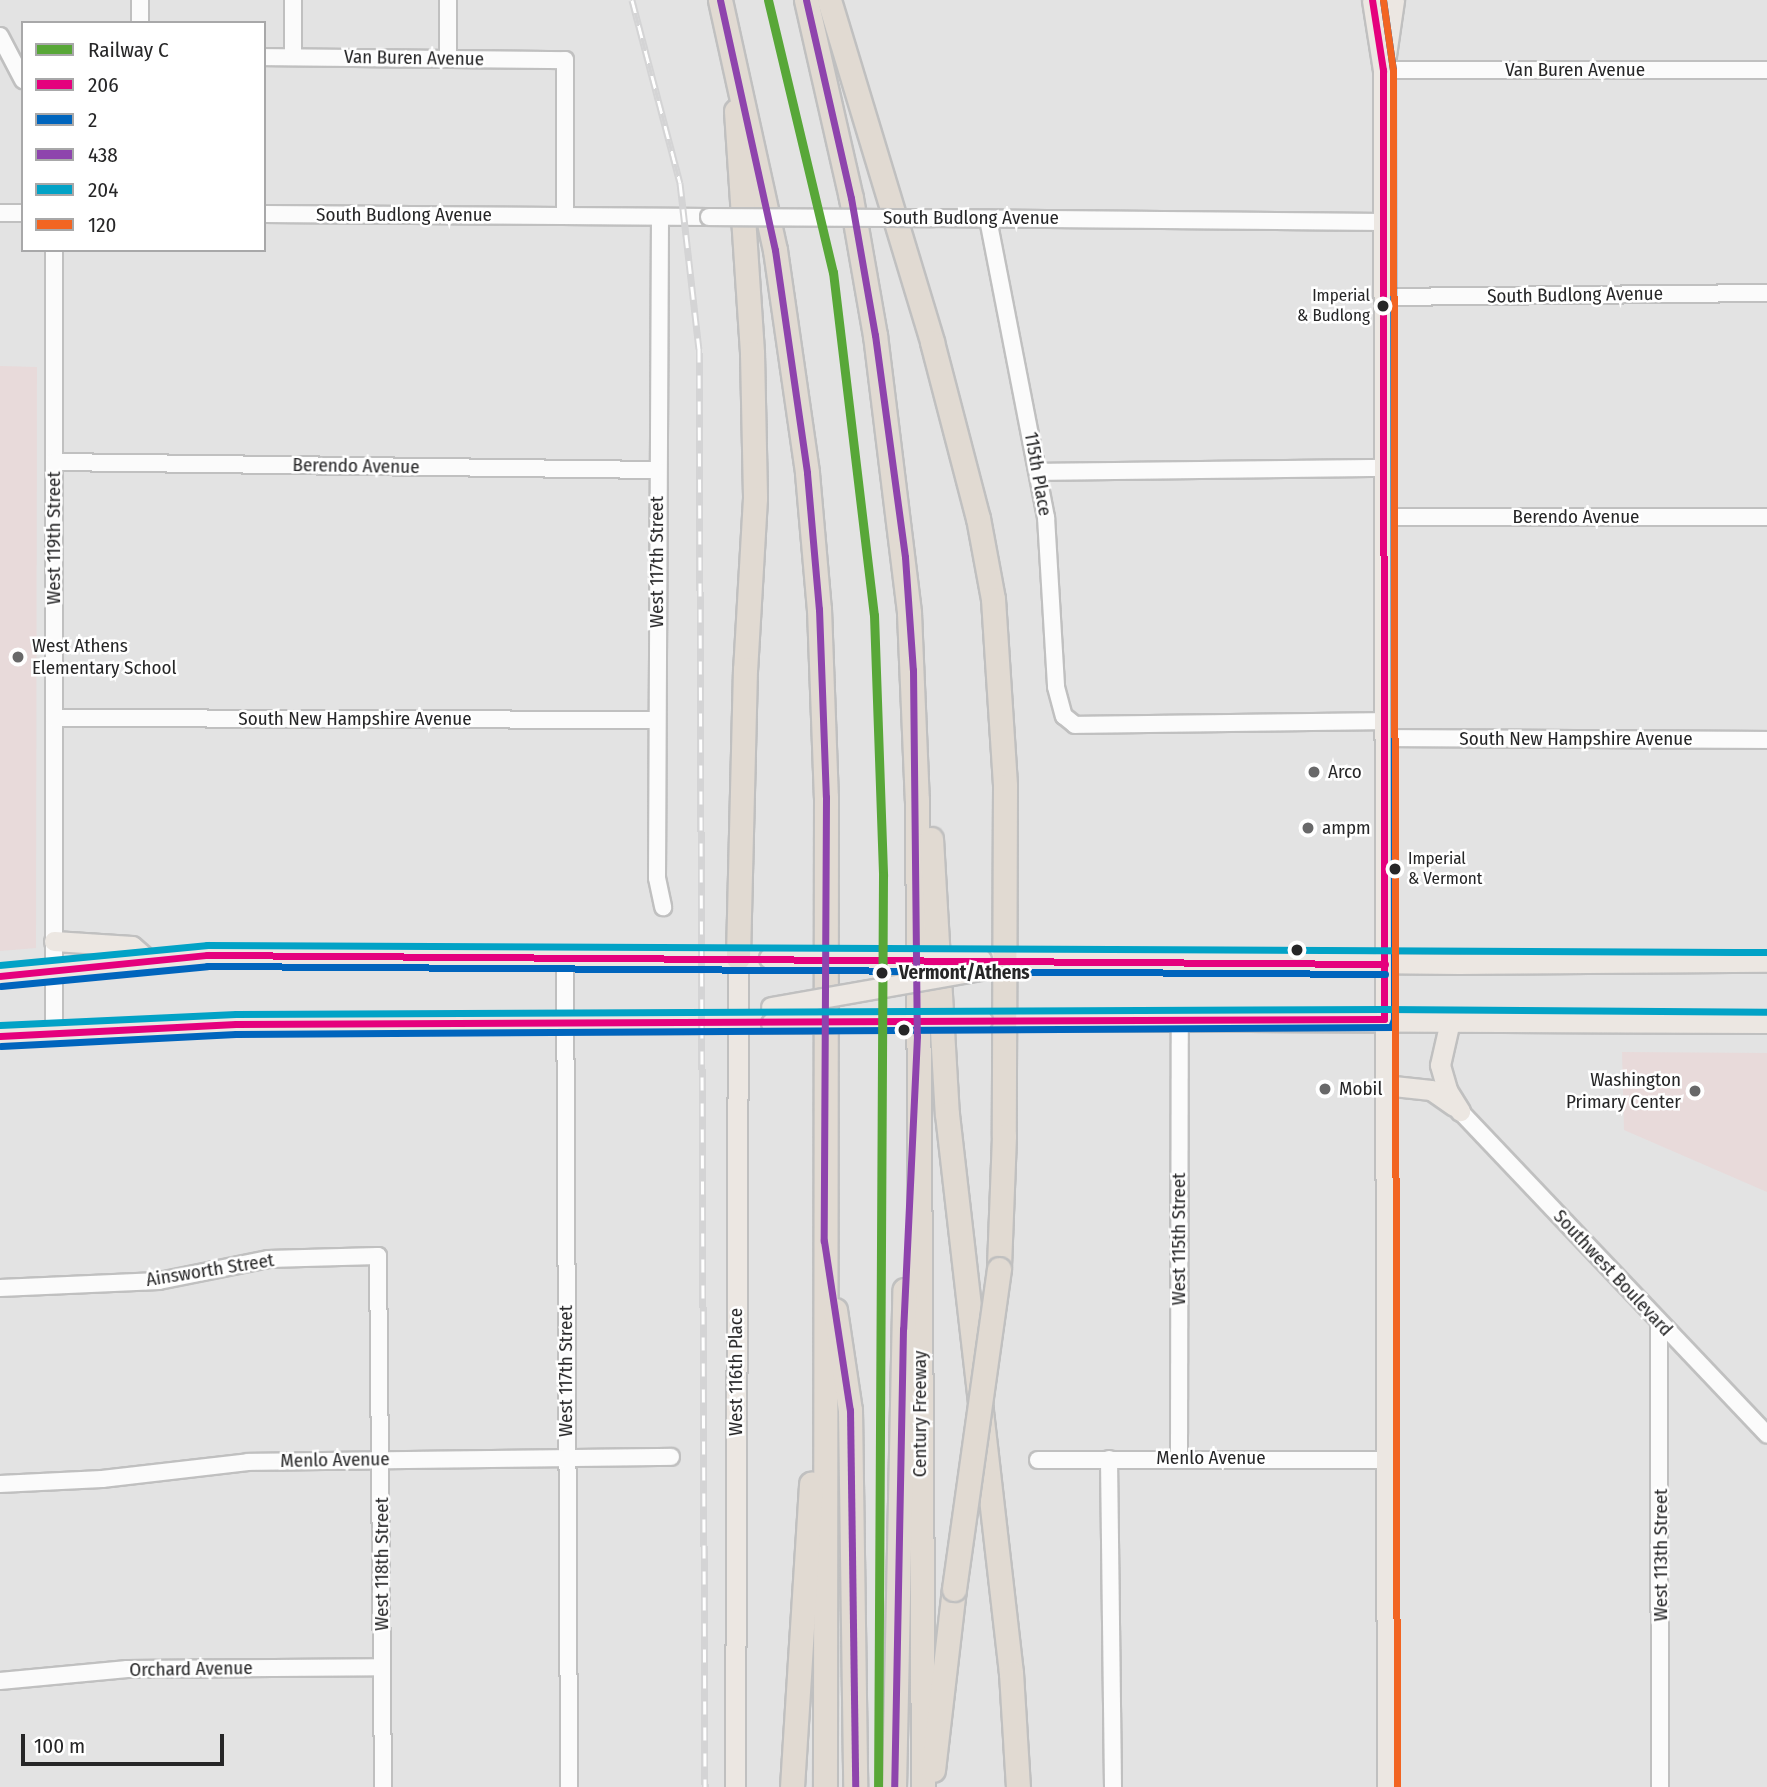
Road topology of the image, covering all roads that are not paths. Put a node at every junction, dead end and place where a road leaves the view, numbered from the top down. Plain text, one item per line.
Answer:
1 (140, 0) edge
2 (293, 0) edge
3 (448, 0) edge
4 (720, 0) edge
5 (806, 0) edge
6 (829, 0) edge
7 (1372, 0) edge
8 (1388, 0) edge
9 (1394, 10) edge
10 (140, 21) edge
11 (0, 36) edge
12 (731, 43) junction
13 (266, 57) edge
14 (293, 57) junction
15 (448, 59) junction
16 (1383, 70) junction
17 (1767, 70) edge
18 (21, 76) edge
19 (0, 213) edge
20 (21, 213) edge
21 (266, 214) edge
22 (565, 216) junction
23 (660, 217) junction
24 (988, 219) junction
25 (1384, 222) junction
26 (54, 252) edge
27 (1767, 293) edge
28 (1384, 297) junction
29 (54, 462) junction
30 (1384, 468) junction
31 (657, 471) junction
32 (1038, 472) junction
33 (1384, 517) junction
34 (1767, 517) edge
35 (905, 557) junction
36 (54, 718) junction
37 (657, 720) junction
38 (1075, 725) joint
39 (1385, 730) junction
40 (1767, 740) edge
41 (663, 907) dead end
42 (54, 941) junction
43 (565, 956) junction
44 (738, 958) junction
45 (1006, 959) junction
46 (149, 961) junction
47 (1767, 962) edge
48 (1385, 964) junction
49 (981, 965) junction
50 (54, 972) junction
51 (0, 976) edge
52 (771, 1015) junction
53 (1384, 1019) junction
54 (993, 1020) junction
55 (1180, 1020) junction
56 (1450, 1021) junction
57 (1767, 1023) edge
58 (737, 1024) junction
59 (565, 1026) junction
60 (0, 1036) edge
61 (917, 1036) junction
62 (54, 1037) junction
63 (1384, 1085) junction
64 (1460, 1111) junction
65 (824, 1241) junction
66 (379, 1256) joint
67 (0, 1288) edge
68 (1660, 1322) junction
69 (823, 1345) junction
70 (1767, 1435) edge
71 (671, 1457) dead end
72 (1179, 1457) junction
73 (382, 1458) junction
74 (566, 1459) junction
75 (1109, 1459) junction
76 (1038, 1460) dead end
77 (1384, 1460) junction
78 (0, 1484) edge
79 (382, 1667) junction
80 (0, 1681) edge
81 (383, 1787) edge
82 (569, 1787) edge
83 (735, 1787) edge
84 (792, 1787) edge
85 (825, 1787) edge
86 (855, 1787) edge
87 (894, 1787) edge
88 (923, 1787) edge
89 (930, 1787) edge
90 (1018, 1787) edge
91 (1113, 1787) edge
92 (1387, 1787) edge
93 (1660, 1787) edge

1 - 10 street
2 - 14 street
3 - 15 street
4 - 12 highway
5 - 35 highway, Century Freeway
6 - 45 highway
7 - 16 main road
8 - 9 main road
9 - 16 main road
11 - 18 street
12 - 44 highway
12 - 65 highway
13 - 14 street, Van Buren Avenue
14 - 15 street, Van Buren Avenue
15 - 22 street, Van Buren Avenue
16 - 17 street, Van Buren Avenue
16 - 25 main road
19 - 20 street
21 - 22 street, South Budlong Avenue
22 - 23 street, South Budlong Avenue
23 - 24 street, South Budlong Avenue, bridge
23 - 31 street, West 117th Street
24 - 25 street, South Budlong Avenue
24 - 32 street, 115th Place
25 - 28 main road
26 - 29 street, West 119th Street
27 - 28 street, South Budlong Avenue
28 - 30 main road
29 - 31 street, Berendo Avenue
29 - 36 street, West 119th Street
30 - 32 street
30 - 33 main road
31 - 37 street, West 117th Street
32 - 38 street, 115th Place
33 - 34 street, Berendo Avenue
33 - 39 main road
35 - 61 highway, Century Freeway
35 - 90 highway
36 - 37 street, South New Hampshire Avenue
36 - 42 street, West 119th Street
37 - 41 street, West 117th Street
38 - 39 street, South New Hampshire Avenue
39 - 40 street, South New Hampshire Avenue
39 - 48 main road
42 - 46 main road
42 - 50 street, West 119th Street
43 - 44 main road
43 - 46 main road
43 - 59 street, West 117th Street
44 - 49 main road, bridge
44 - 58 main road, West 116th Place
45 - 48 main road
45 - 49 main road
45 - 54 highway
46 - 50 main road
47 - 48 main road
48 - 53 main road
49 - 52 main road, bridge
50 - 51 main road
50 - 62 street, West 119th Street
52 - 54 main road, bridge
52 - 58 main road
53 - 55 main road
53 - 56 main road
53 - 63 main road
54 - 55 main road
54 - 89 highway, bridge
55 - 72 street, West 115th Street
56 - 57 main road
56 - 64 main road
58 - 59 main road
58 - 83 main road, West 116th Place
59 - 62 main road
59 - 74 street, West 117th Street
60 - 62 main road
61 - 87 highway
61 - 88 highway, Century Freeway
63 - 64 main road
63 - 77 main road
64 - 68 street, Southwest Boulevard
65 - 69 highway
65 - 86 highway
66 - 67 street, Ainsworth Street
66 - 73 street, West 118th Street
68 - 70 street, Southwest Boulevard
68 - 93 street, West 113th Street
69 - 84 highway
69 - 85 highway
71 - 74 street, Menlo Avenue
72 - 75 street, Menlo Avenue
72 - 77 street, Menlo Avenue
73 - 74 street, Menlo Avenue
73 - 78 street, Menlo Avenue
73 - 79 street, West 118th Street
74 - 82 street, West 117th Street
75 - 76 street, Menlo Avenue
75 - 91 street
77 - 92 main road
79 - 80 street, Orchard Avenue
79 - 81 street, West 118th Street

